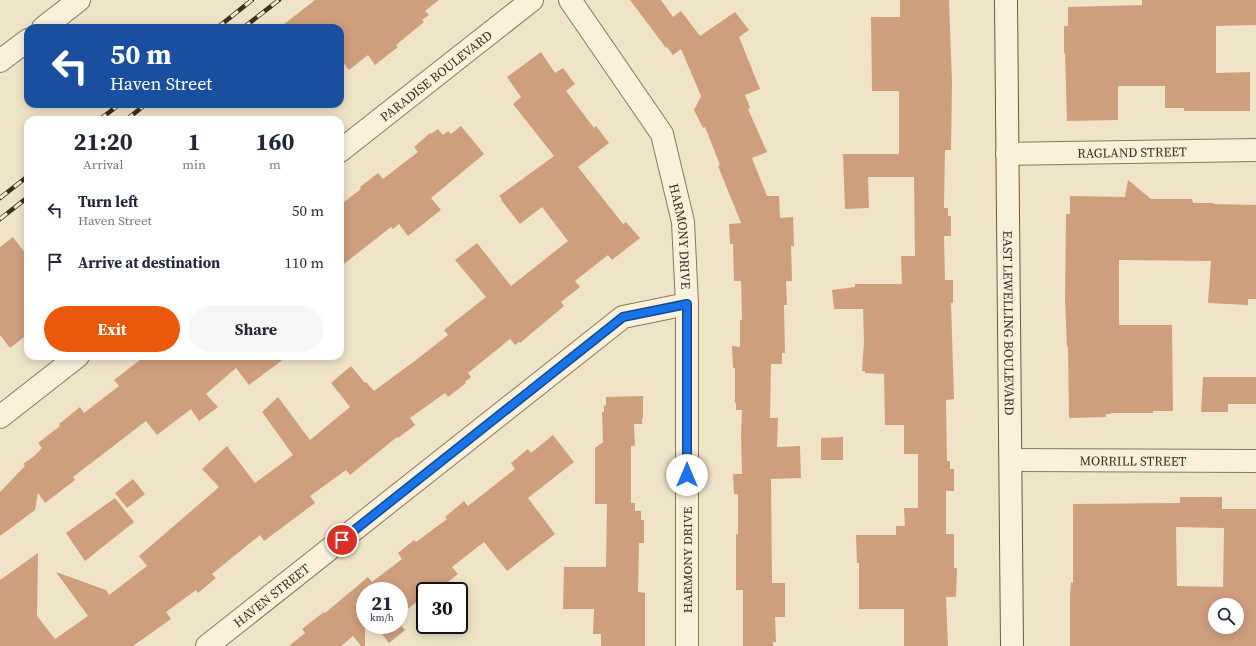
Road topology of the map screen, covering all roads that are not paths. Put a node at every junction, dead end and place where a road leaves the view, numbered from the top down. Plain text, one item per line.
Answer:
1 (79, 0) edge
2 (532, 0) edge
3 (570, 0) edge
4 (1006, 0) edge
5 (48, 24) edge
6 (24, 43) edge
7 (0, 61) edge
8 (344, 148) edge
9 (1256, 150) edge
10 (1007, 154) junction
11 (687, 304) junction
12 (73, 360) edge
13 (0, 417) edge
14 (1010, 460) junction
15 (1256, 461) edge
16 (207, 646) edge
17 (688, 646) edge
18 (1012, 646) edge

1 - 5 street
2 - 8 street, PARADISE BOULEVARD
3 - 11 street, HARMONY DRIVE
4 - 10 street, EAST LEWELLING BOULEVARD
6 - 7 street
9 - 10 street, RAGLAND STREET
10 - 14 street, EAST LEWELLING BOULEVARD
11 - 16 street, HAVEN STREET
11 - 17 street, HARMONY DRIVE
12 - 13 street
14 - 15 street, MORRILL STREET
14 - 18 street, EAST LEWELLING BOULEVARD

